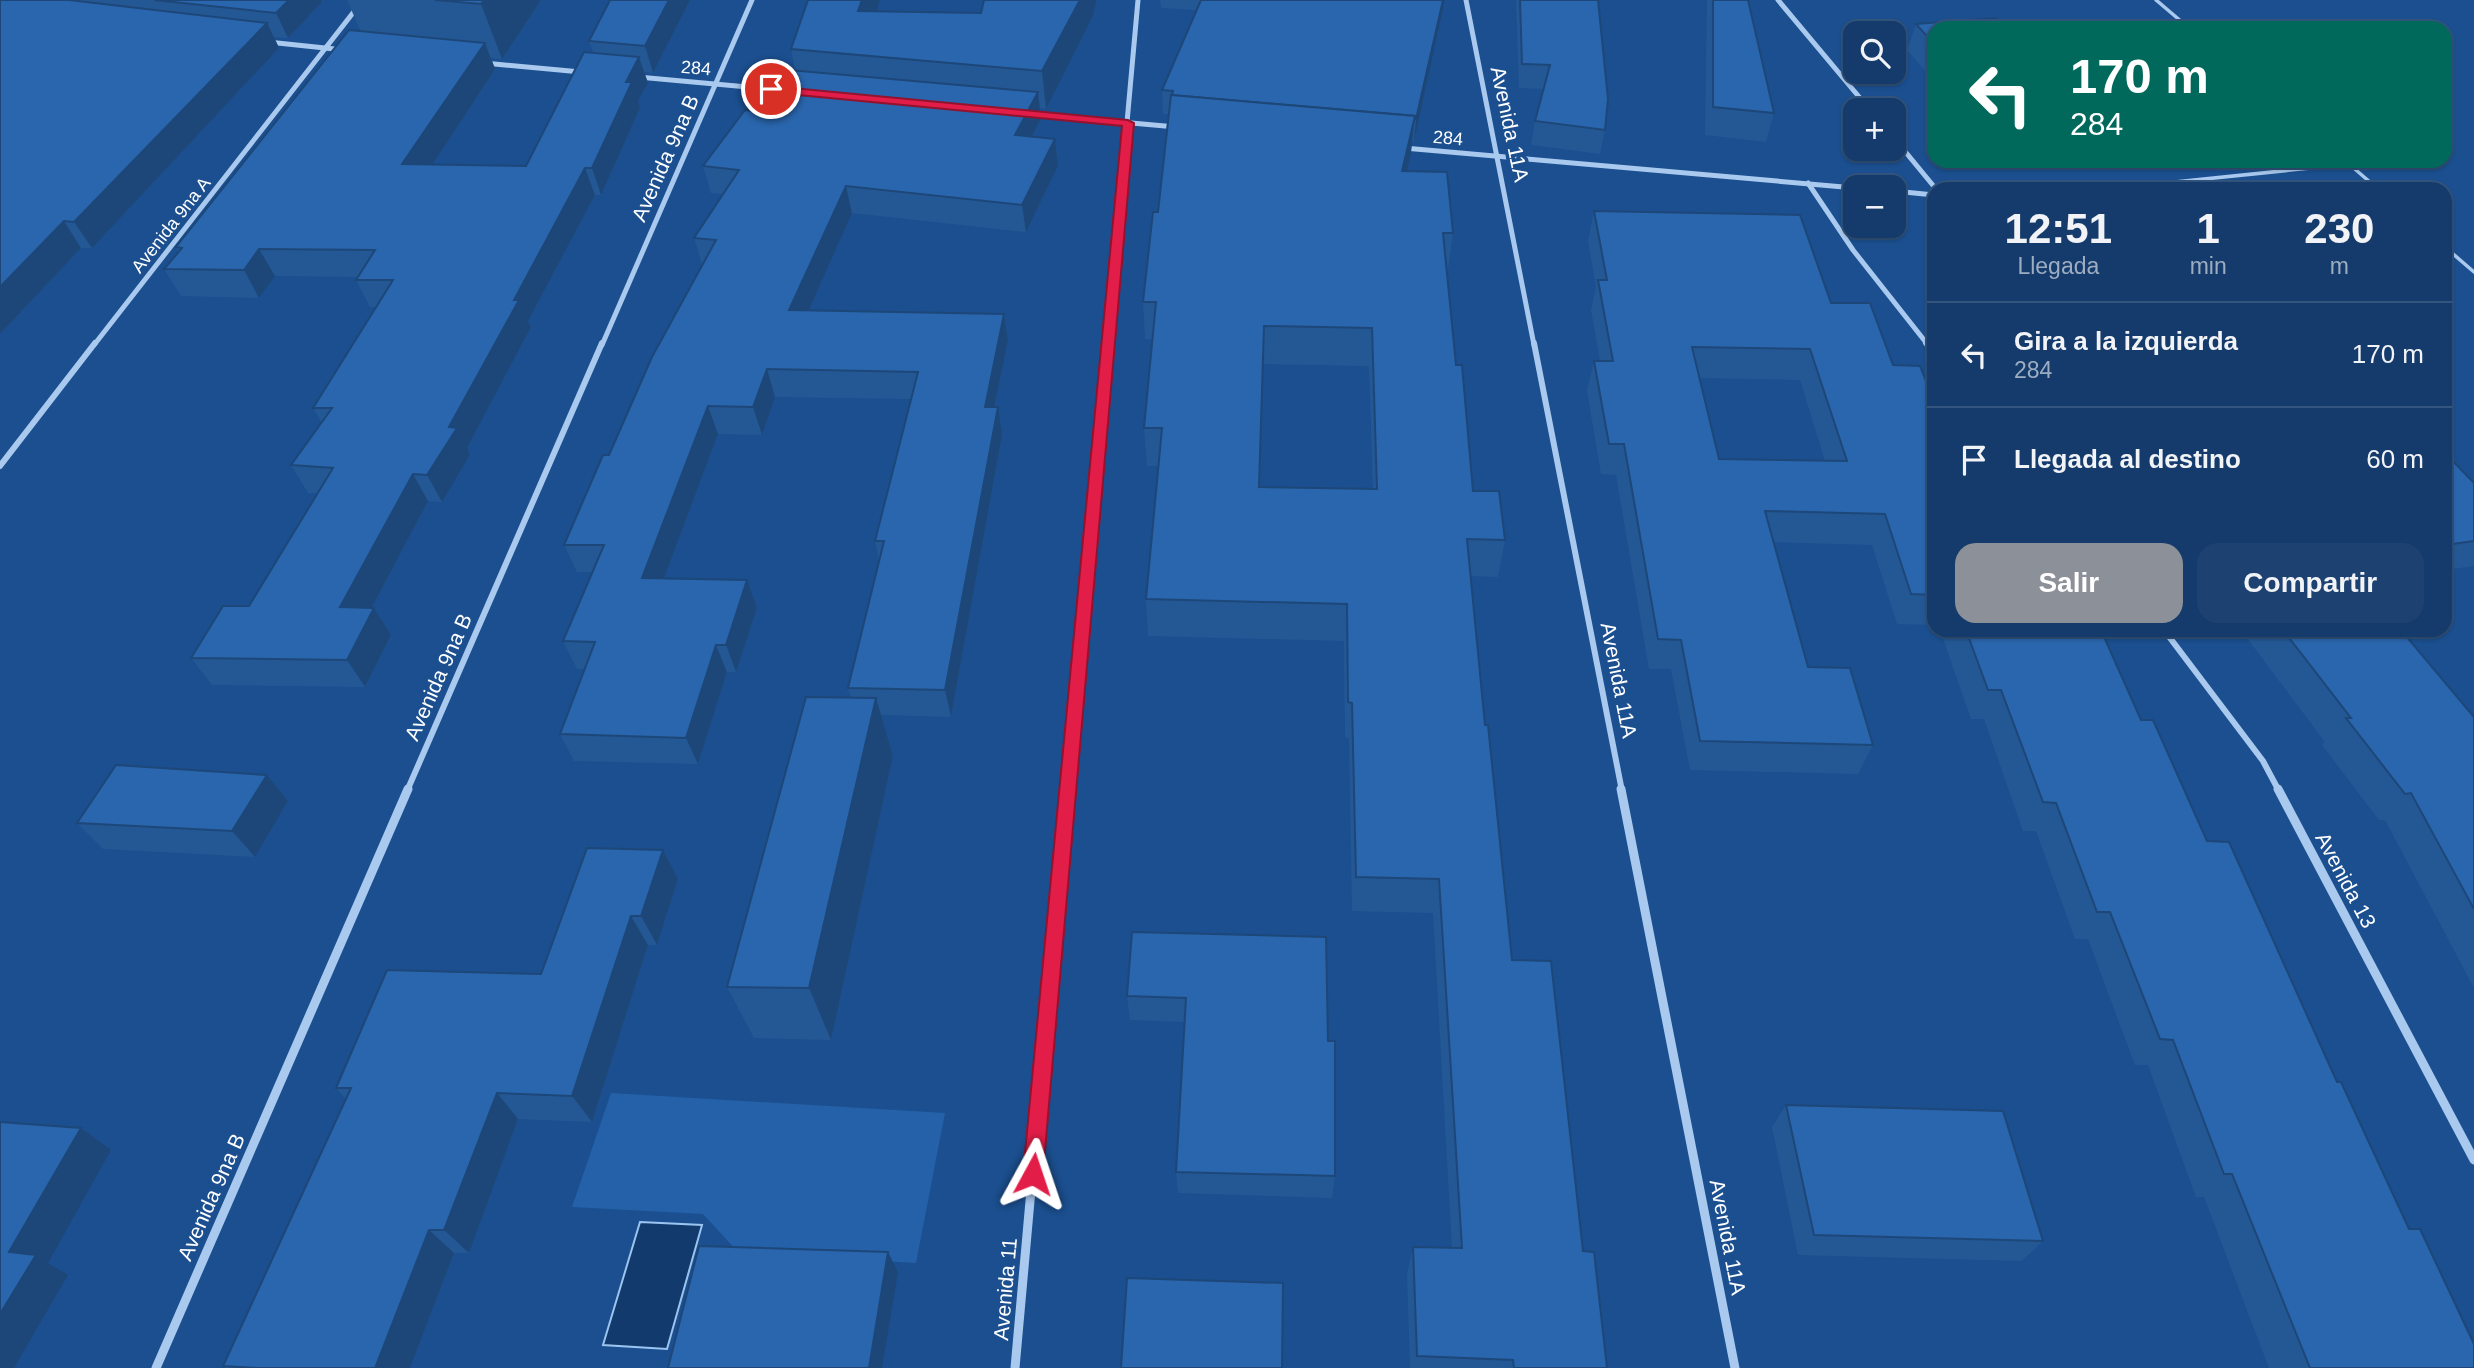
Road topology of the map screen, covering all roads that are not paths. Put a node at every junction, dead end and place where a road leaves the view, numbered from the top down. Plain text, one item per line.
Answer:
1 (363, 0) edge
2 (752, 0) edge
3 (1138, 0) edge
4 (1466, 0) edge
5 (1778, 0) edge
6 (2156, 0) edge
7 (2181, 21) edge
8 (258, 40) edge
9 (326, 48) junction
10 (354, 51) edge
11 (479, 62) edge
12 (591, 73) edge
13 (632, 76) edge
14 (716, 84) junction
15 (798, 92) edge
16 (1860, 98) edge
17 (1018, 113) edge
18 (1128, 123) junction
19 (1183, 128) edge
20 (1403, 148) edge
21 (1906, 153) edge
22 (1499, 157) junction
23 (2302, 168) edge
24 (2354, 168) edge
25 (1930, 182) edge
26 (2172, 182) edge
27 (2370, 182) edge
28 (1808, 183) junction
29 (1843, 187) edge
30 (1906, 192) edge
31 (1927, 194) edge
32 (2452, 253) edge
33 (2474, 272) edge
34 (1927, 344) edge
35 (0, 466) edge
36 (2169, 637) edge
37 (2474, 1160) edge
38 (156, 1368) edge
39 (1015, 1368) edge
40 (1735, 1368) edge

1 - 9 street, Avenida 9na A
2 - 14 street, Avenida 9na B
3 - 18 street, Avenida 11
4 - 22 street, Avenida 11A
5 - 16 street
6 - 7 lane
8 - 9 street
9 - 10 street
9 - 35 street, Avenida 9na A
11 - 12 street
13 - 14 street, 284
14 - 15 street, 284
14 - 38 street, Avenida 9na B
17 - 18 street
18 - 19 street
18 - 39 street, Avenida 11
20 - 22 street, 284
21 - 25 street
22 - 28 street, 284
22 - 40 street, Avenida 11A
23 - 26 lane
24 - 27 lane
28 - 29 street
28 - 34 street
30 - 31 street
32 - 33 lane
36 - 37 street, Avenida 13

